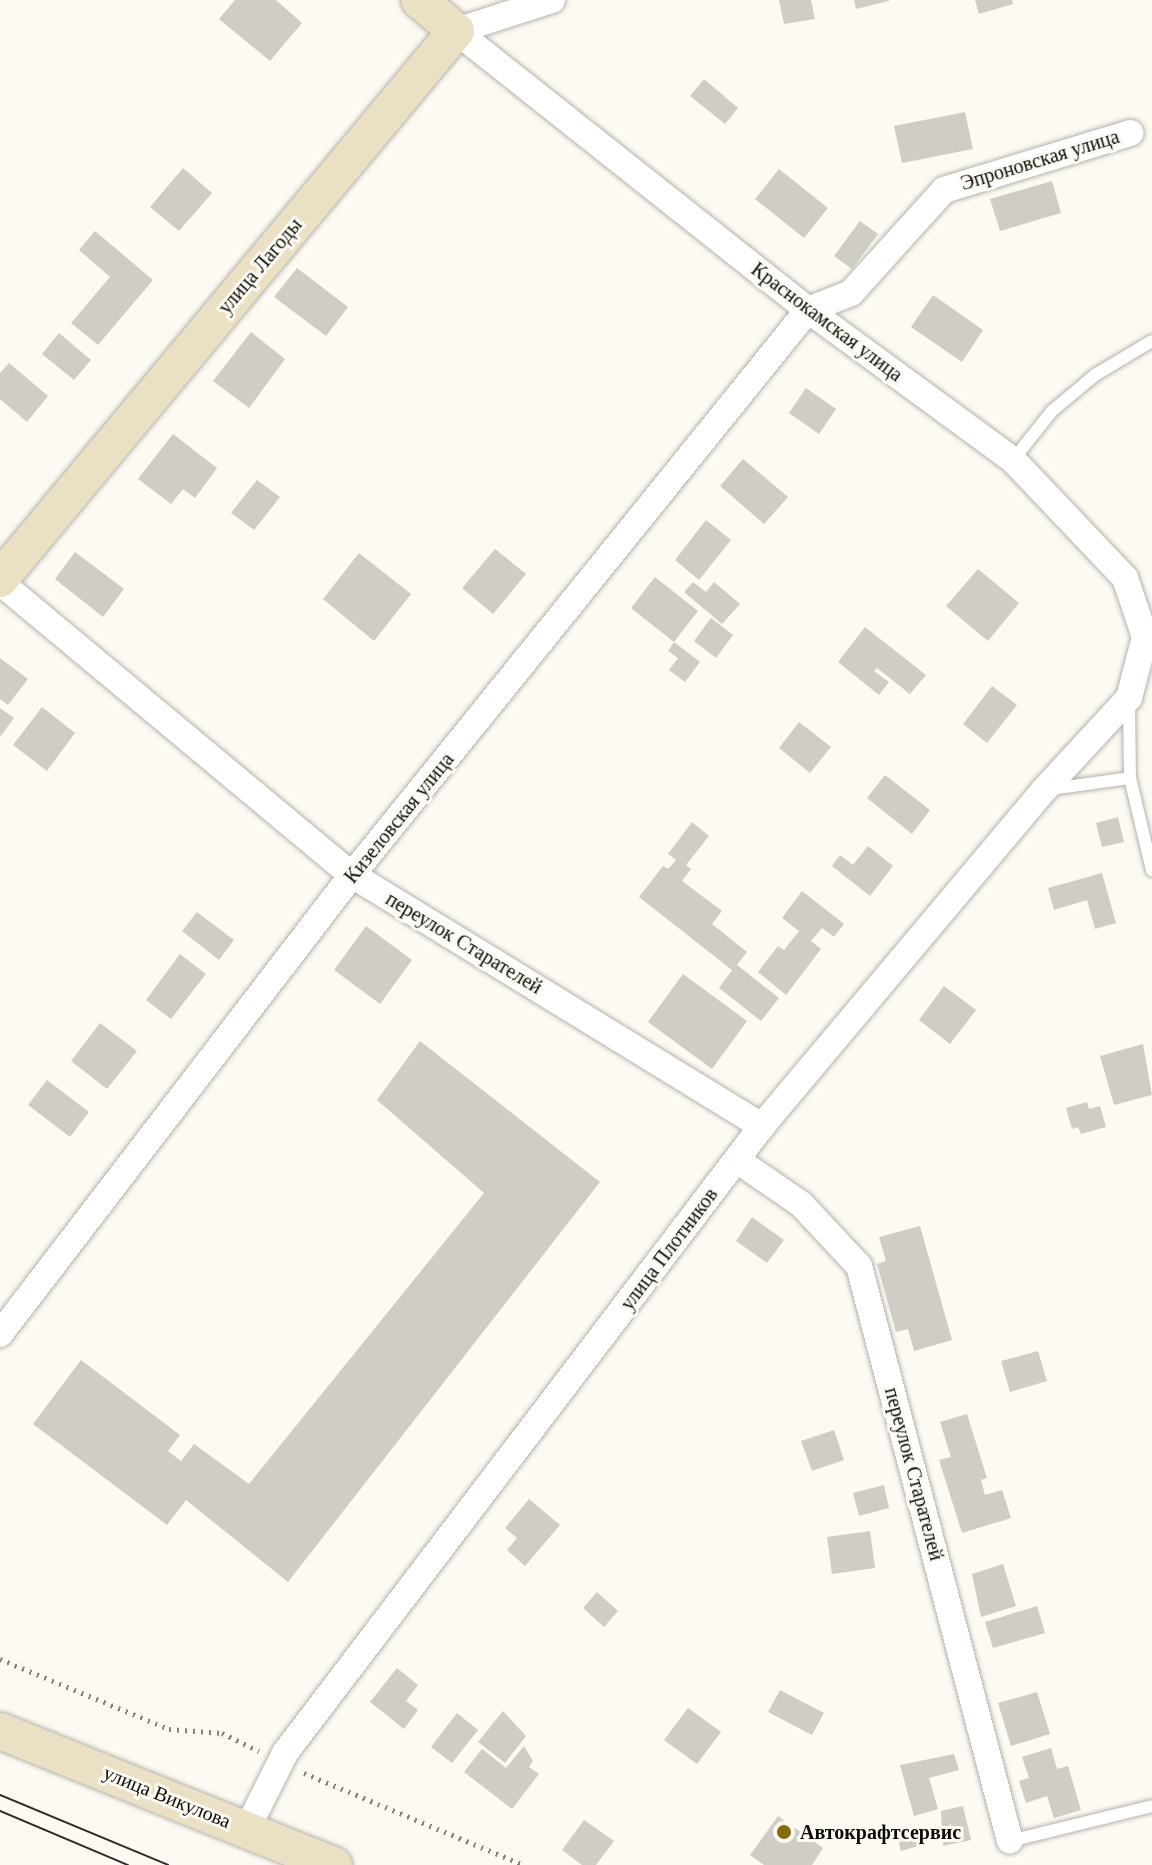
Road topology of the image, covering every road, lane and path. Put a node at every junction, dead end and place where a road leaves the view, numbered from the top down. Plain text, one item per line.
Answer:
1 (419, 0) edge
2 (552, 0) edge
3 (456, 31) junction
4 (1130, 133) dead end
5 (808, 310) junction
6 (1152, 341) edge
7 (1013, 460) junction
8 (0, 581) edge
9 (1129, 698) junction
10 (1130, 778) junction
11 (1044, 790) junction
12 (1152, 870) edge
13 (352, 875) junction
14 (762, 1126) junction
15 (737, 1160) junction
16 (0, 1334) edge
17 (0, 1659) edge
18 (0, 1731) edge
19 (282, 1762) junction
20 (1152, 1806) edge
21 (247, 1829) junction
22 (1010, 1841) joint
23 (334, 1865) edge
24 (524, 1865) edge

1 - 3 street, Краснокамская улица
2 - 3 street
3 - 5 street, Краснокамская улица
3 - 8 street, улица Лагоды
4 - 5 street, Эпроновская улица
5 - 7 street, Краснокамская улица
5 - 13 street, Кизеловская улица
6 - 7 lane
7 - 9 street, Краснокамская улица
8 - 13 street, переулок Старателей
9 - 10 lane
9 - 11 street, улица Плотников
10 - 11 lane
10 - 12 lane
11 - 14 street, улица Плотников
13 - 14 street, переулок Старателей
13 - 16 street, Кизеловская улица
14 - 15 street, улица Плотников
15 - 19 street, улица Плотников
15 - 22 street, переулок Старателей
17 - 19 path
18 - 21 street, улица Викулова
19 - 21 street, улица Плотников
19 - 24 path
20 - 22 lane
21 - 23 street, улица Викулова

